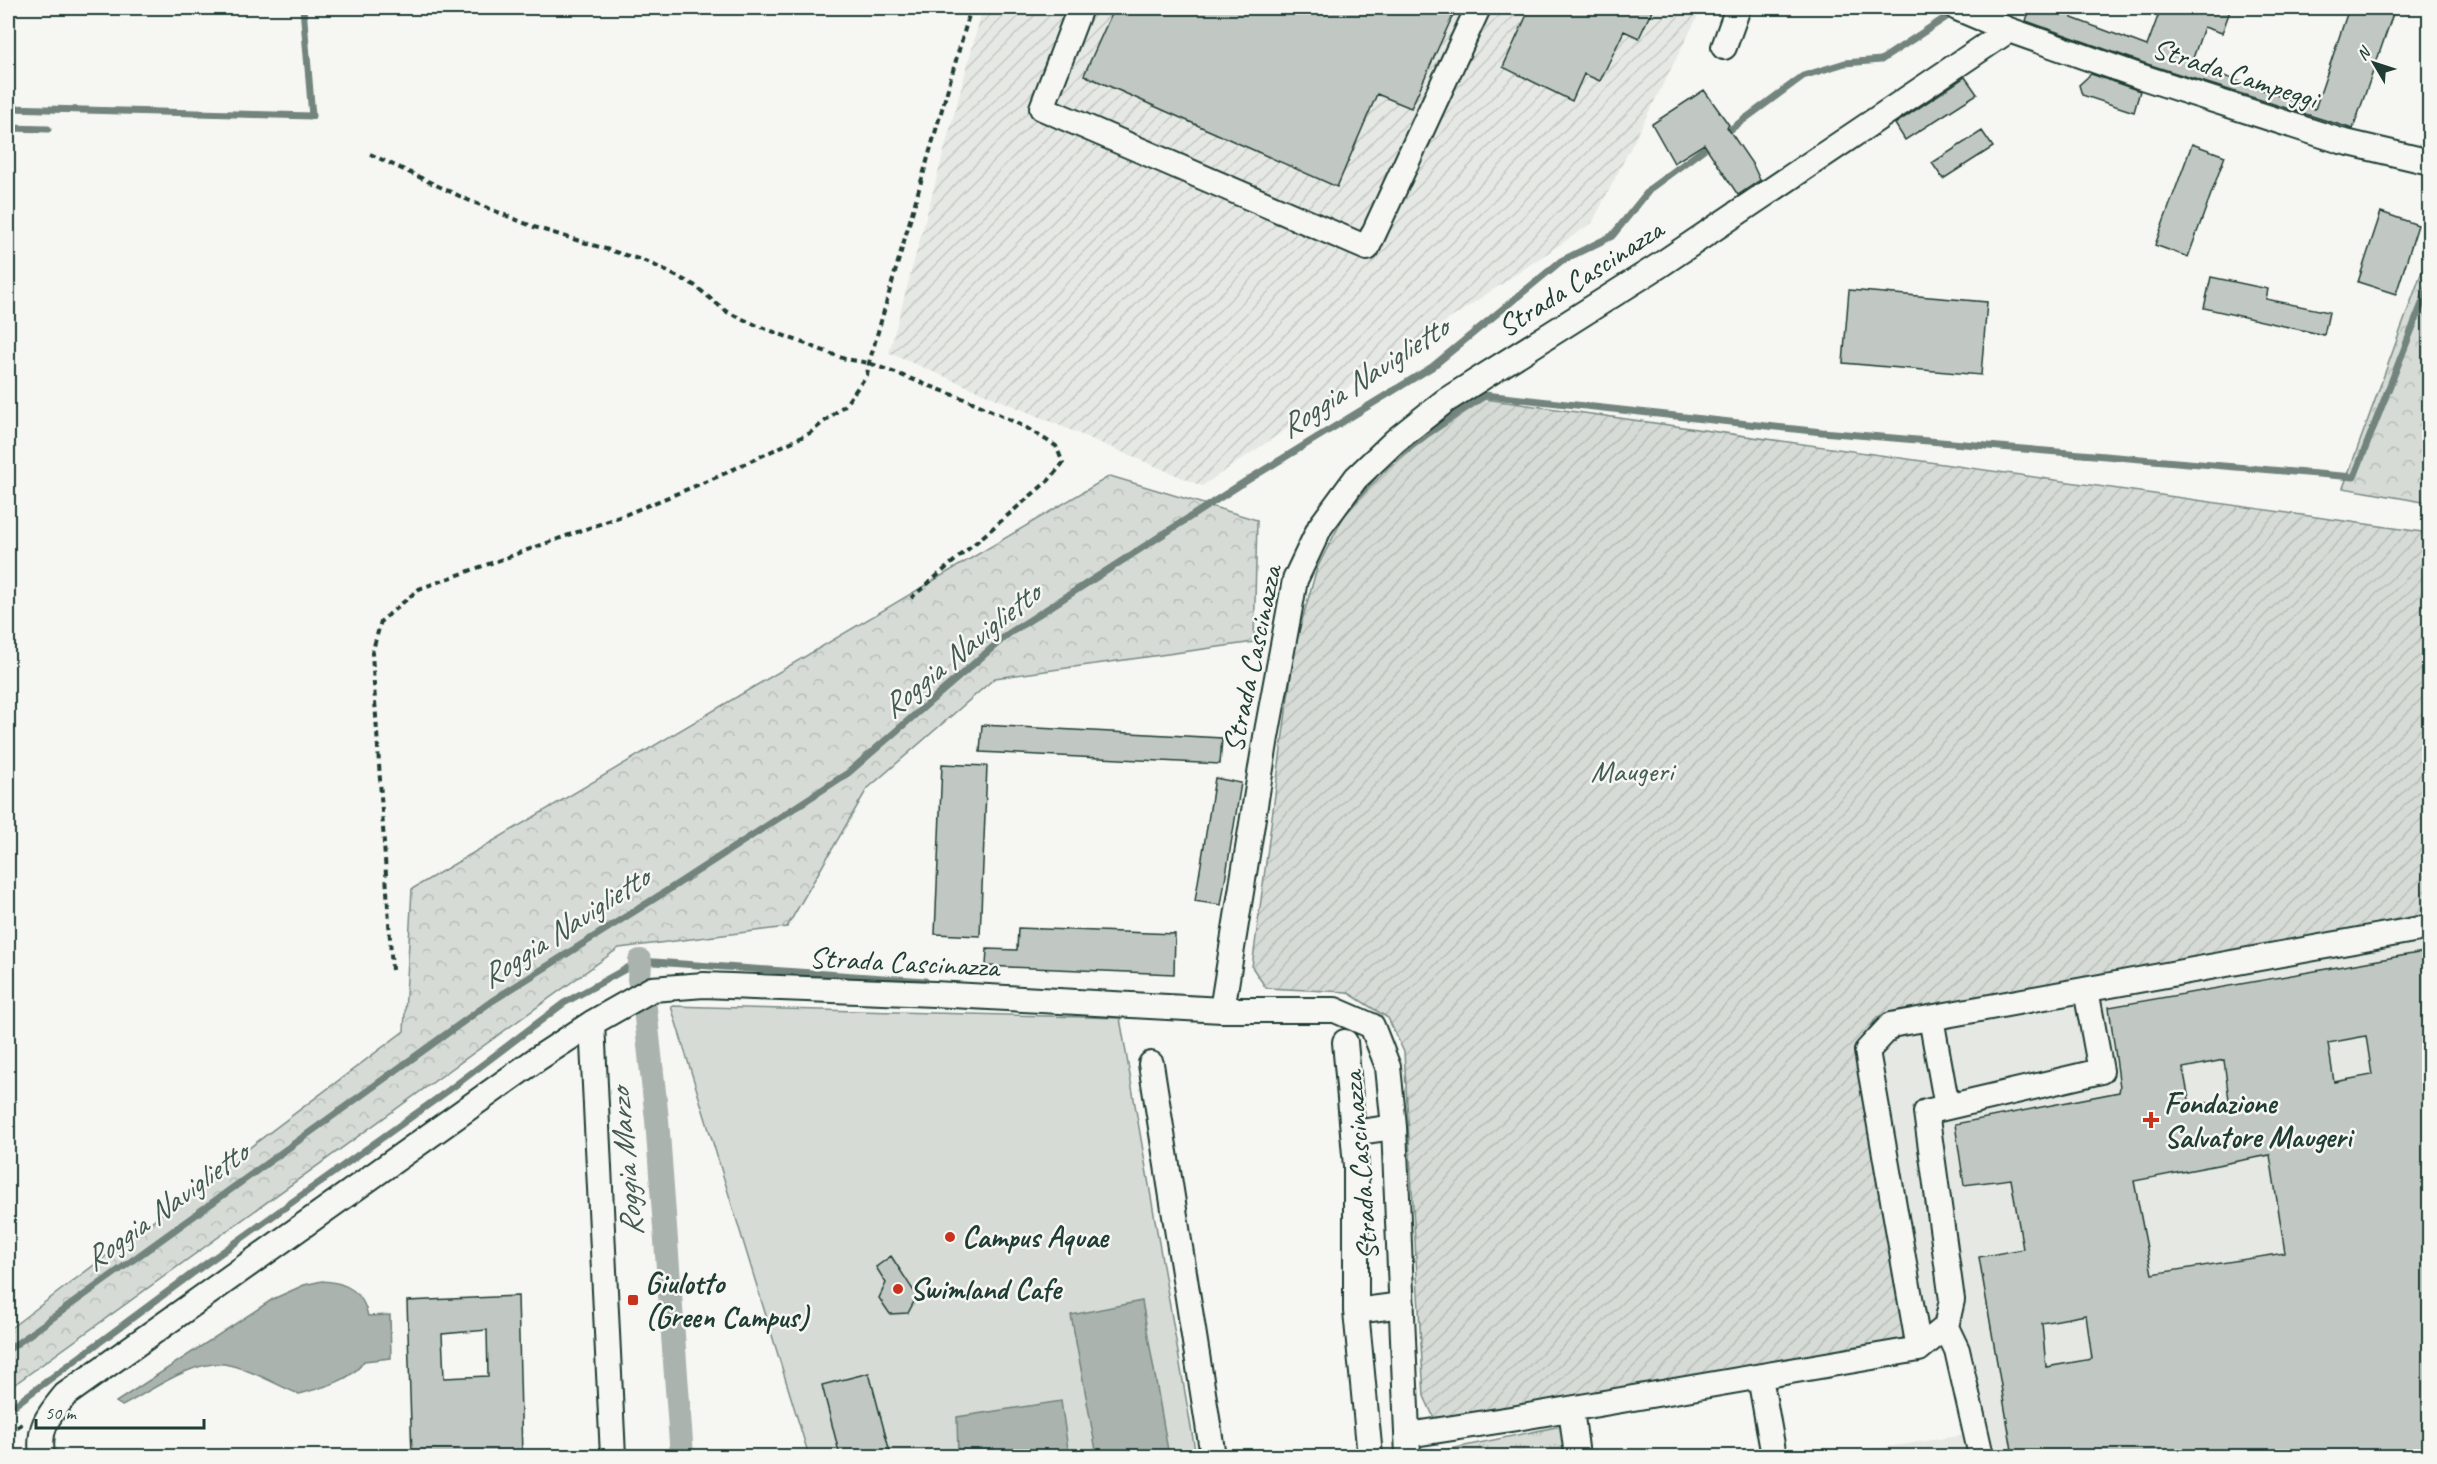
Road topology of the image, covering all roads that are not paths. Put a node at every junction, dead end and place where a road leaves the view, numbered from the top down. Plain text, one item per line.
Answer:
1 (1080, 8) edge
2 (1478, 8) edge
3 (1738, 8) edge
4 (1957, 8) edge
5 (2009, 30) junction
6 (1724, 47) dead end
7 (2430, 162) edge
8 (2430, 927) edge
9 (2086, 990) junction
10 (1222, 1010) junction
11 (1931, 1018) junction
12 (592, 1023) junction
13 (1345, 1042) dead end
14 (1151, 1064) dead end
15 (1947, 1107) junction
16 (1394, 1126) junction
17 (1353, 1133) junction
18 (1402, 1305) junction
19 (1356, 1311) junction
20 (1946, 1327) junction
21 (1919, 1349) junction
22 (1760, 1377) junction
23 (1571, 1409) junction
24 (1408, 1446) edge
25 (1980, 1451) dead end
26 (42, 1456) edge
27 (613, 1456) edge
28 (1213, 1456) edge
29 (1370, 1456) edge
30 (1577, 1456) edge
31 (1774, 1456) edge

1 - 2 street
3 - 6 street
4 - 5 street, Strada Campeggi
5 - 7 street, Strada Campeggi
5 - 10 street, Strada Cascinazza
8 - 9 street
9 - 11 street
9 - 15 street
10 - 12 street, Strada Cascinazza
10 - 16 street, Strada Cascinazza
11 - 15 street
11 - 21 street
12 - 26 street, Strada Cascinazza
12 - 27 street
13 - 17 street
14 - 28 street
15 - 20 street
16 - 17 street
16 - 18 street, Strada Cascinazza
17 - 19 street
18 - 19 street
18 - 24 street, Strada Cascinazza
19 - 29 street
20 - 21 street
20 - 25 street
21 - 22 street
22 - 23 street
22 - 31 street
23 - 24 street
23 - 30 street

